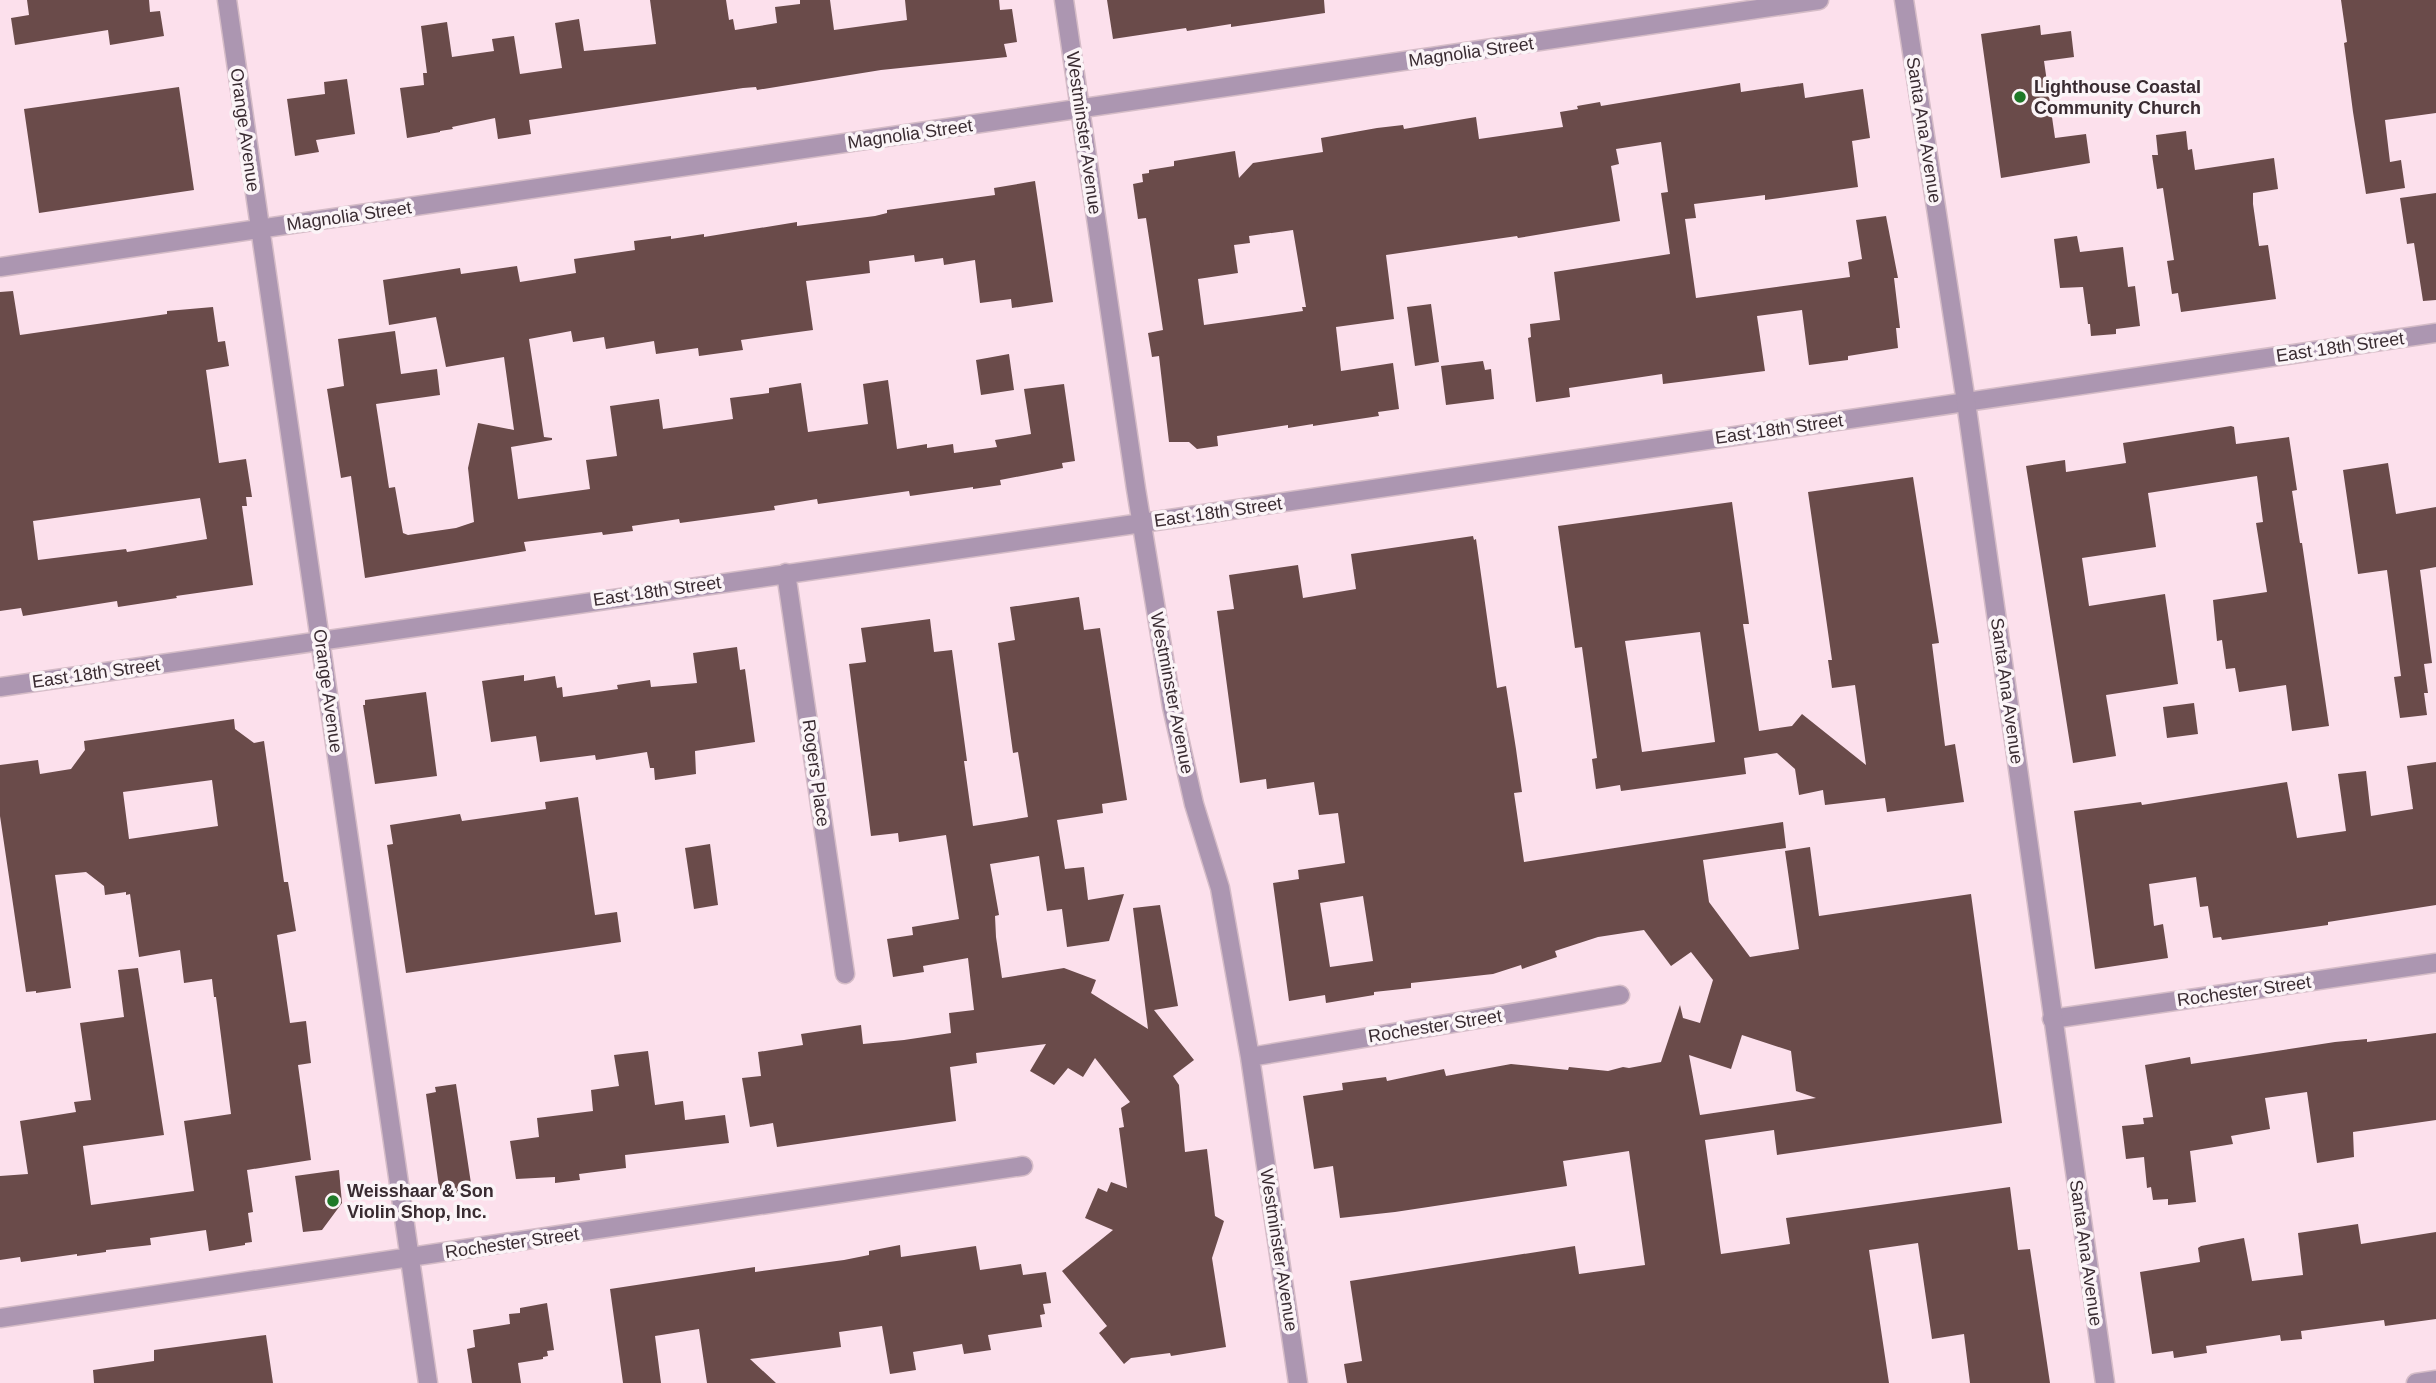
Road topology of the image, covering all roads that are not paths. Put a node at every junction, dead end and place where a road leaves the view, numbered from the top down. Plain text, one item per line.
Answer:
1 (227, 0) edge
2 (1064, 0) edge
3 (1819, 0) edge
4 (1904, 0) edge
5 (1080, 110) junction
6 (259, 229) junction
7 (0, 267) edge
8 (2436, 333) edge
9 (1966, 402) junction
10 (1142, 523) junction
11 (786, 573) junction
12 (321, 640) junction
13 (0, 687) edge
14 (2436, 963) edge
15 (845, 974) dead end
16 (1620, 995) dead end
17 (2052, 1019) junction
18 (1250, 1057) junction
19 (1023, 1166) dead end
20 (410, 1258) junction
21 (0, 1318) edge
22 (2436, 1380) edge
23 (428, 1383) edge
24 (1298, 1383) edge
25 (2105, 1383) edge
26 (2416, 1383) edge

1 - 6 street, Orange Avenue
2 - 5 street, Westminster Avenue
3 - 5 street, Magnolia Street
4 - 9 street, Santa Ana Avenue
5 - 6 street, Magnolia Street
5 - 10 street, Westminster Avenue
6 - 7 street, Magnolia Street
6 - 12 street, Orange Avenue
8 - 9 street, East 18th Street
9 - 10 street, East 18th Street
9 - 17 street, Santa Ana Avenue
10 - 11 street, East 18th Street
10 - 18 street, Westminster Avenue
11 - 12 street, East 18th Street
11 - 15 street, Rogers Place
12 - 13 street, East 18th Street
12 - 20 street, Orange Avenue
14 - 17 street, Rochester Street
16 - 18 street, Rochester Street
17 - 25 street, Santa Ana Avenue
18 - 24 street, Westminster Avenue
19 - 20 street, Rochester Street
20 - 21 street, Rochester Street
20 - 23 street, Orange Avenue
22 - 26 street

